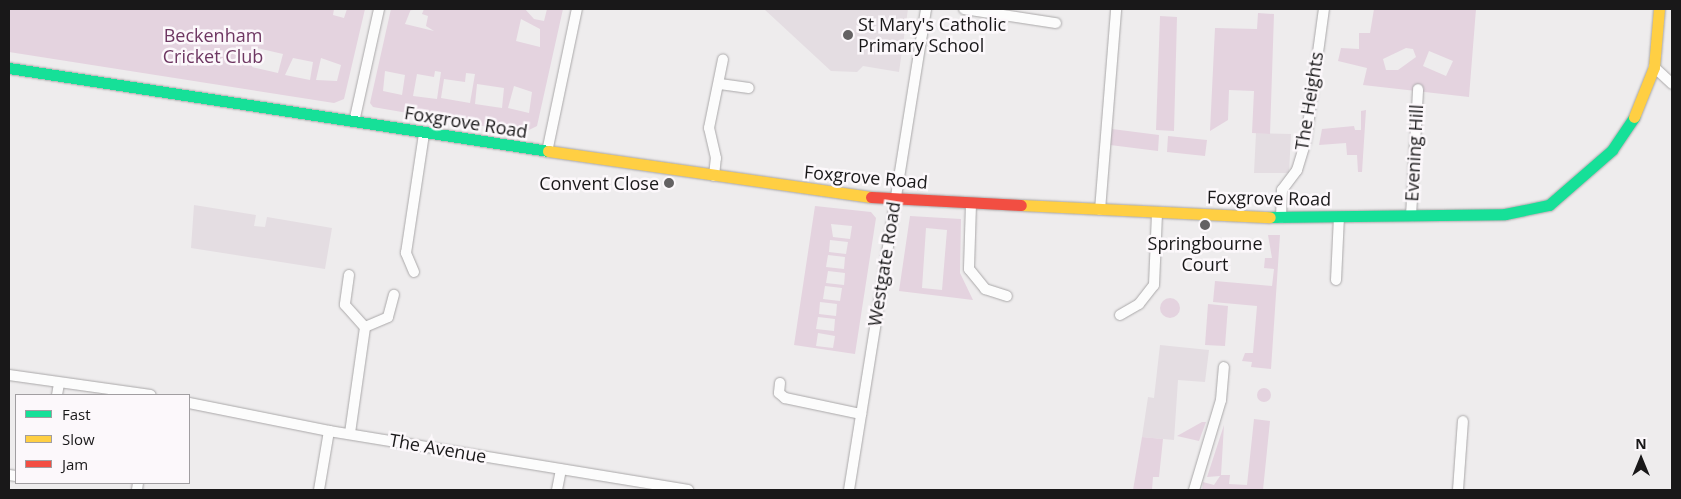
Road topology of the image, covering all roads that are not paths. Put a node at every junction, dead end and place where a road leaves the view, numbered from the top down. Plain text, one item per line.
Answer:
1 (379, 9) edge
2 (577, 9) edge
3 (926, 9) edge
4 (964, 9) edge
5 (1116, 9) edge
6 (1324, 9) edge
7 (1660, 9) edge
8 (1056, 23) dead end
9 (722, 59) dead end
10 (1654, 67) junction
11 (9, 68) edge
12 (720, 84) junction
13 (1672, 84) edge
14 (749, 88) dead end
15 (1418, 90) dead end
16 (354, 122) junction
17 (424, 134) junction
18 (547, 152) junction
19 (714, 176) junction
20 (894, 198) junction
21 (971, 204) junction
22 (1100, 210) junction
23 (1157, 213) junction
24 (1411, 216) junction
25 (1339, 217) junction
26 (1281, 218) junction
27 (414, 272) dead end
28 (349, 274) dead end
29 (1336, 280) dead end
30 (394, 295) dead end
31 (1007, 296) dead end
32 (1120, 316) dead end
33 (365, 327) junction
34 (1224, 367) dead end
35 (9, 375) edge
36 (780, 383) dead end
37 (59, 384) junction
38 (57, 394) edge
39 (141, 394) edge
40 (190, 403) edge
41 (861, 414) junction
42 (1463, 421) dead end
43 (329, 431) junction
44 (350, 433) junction
45 (561, 469) junction
46 (319, 490) edge
47 (557, 490) edge
48 (688, 490) edge
49 (849, 490) edge
50 (1194, 490) edge
51 (1458, 490) edge

1 - 16 street
2 - 18 street
3 - 20 street, Westgate Road
4 - 8 street
5 - 22 street
6 - 26 street, The Heights
7 - 10 street, Foxgrove Road
9 - 12 street
10 - 13 street
10 - 24 street, Foxgrove Road
11 - 16 street, Foxgrove Road
12 - 14 street
12 - 19 street
15 - 24 street, Evening Hill
16 - 17 street, Foxgrove Road
17 - 18 street, Foxgrove Road
17 - 27 street
18 - 19 street, Foxgrove Road
19 - 20 street, Foxgrove Road
20 - 21 street, Foxgrove Road
20 - 41 street, Westgate Road
21 - 22 street, Foxgrove Road
21 - 31 street
22 - 23 street, Foxgrove Road
23 - 26 street, Foxgrove Road
23 - 32 street
24 - 25 street, Foxgrove Road
25 - 26 street, Foxgrove Road
25 - 29 street
28 - 33 street
30 - 33 street
33 - 44 street
34 - 50 street
35 - 37 street
36 - 41 street
37 - 38 street
37 - 39 street
40 - 43 street, The Avenue
41 - 49 street, Westgate Road
42 - 51 street
43 - 44 street, The Avenue
43 - 46 street
44 - 45 street, The Avenue
45 - 47 street
45 - 48 street, The Avenue

